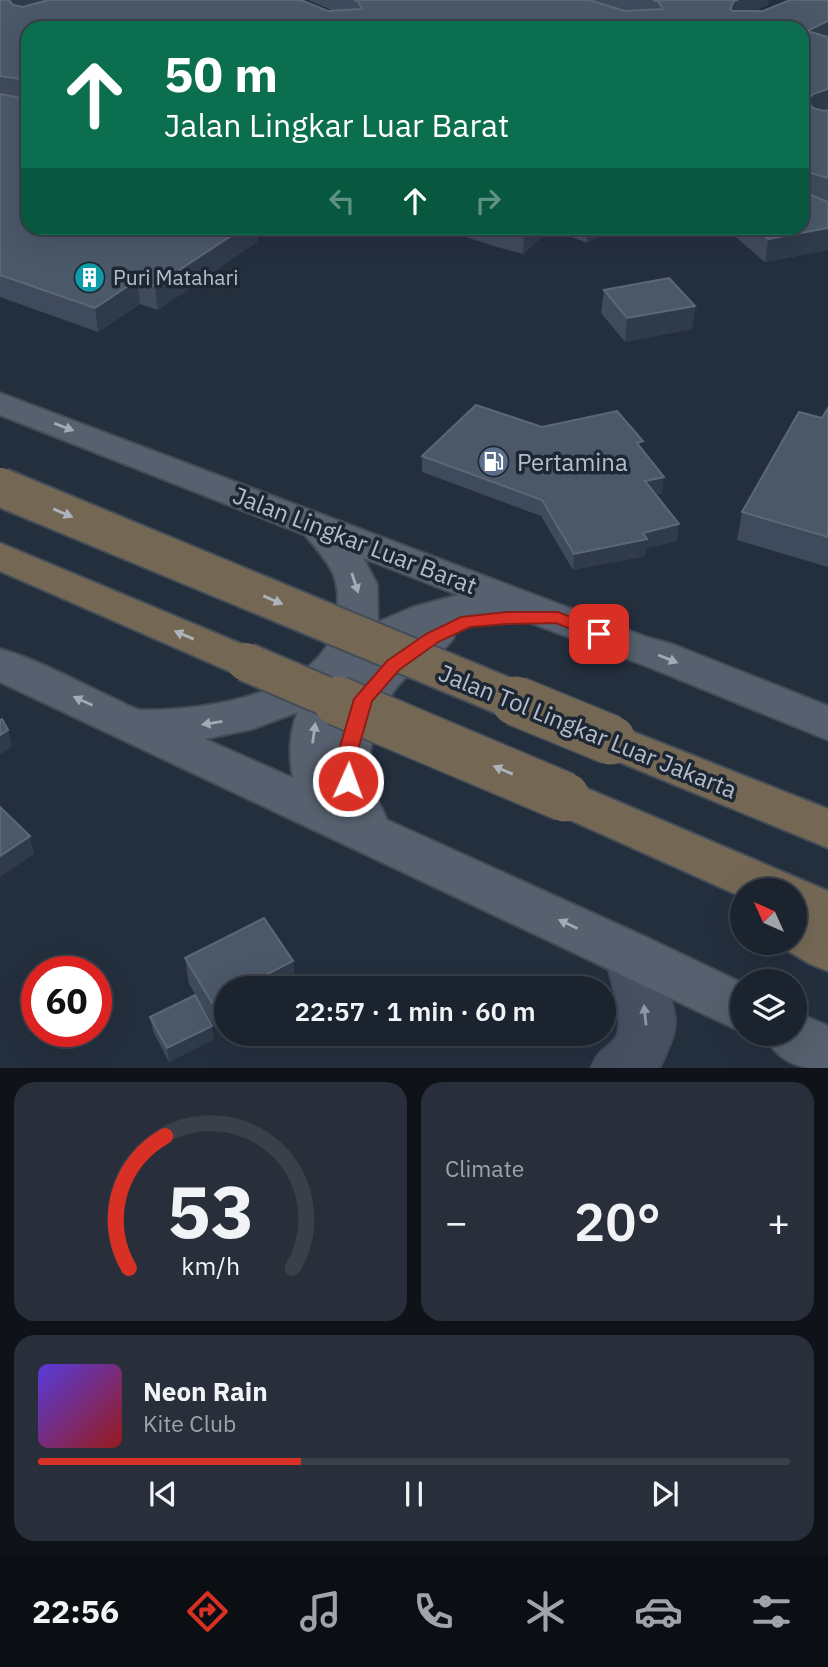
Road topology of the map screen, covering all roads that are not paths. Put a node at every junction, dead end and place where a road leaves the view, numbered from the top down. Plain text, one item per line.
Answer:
1 (0, 403) edge
2 (0, 487) edge
3 (318, 526) junction
4 (0, 556) edge
5 (518, 603) junction
6 (558, 618) junction
7 (0, 664) edge
8 (128, 721) junction
9 (828, 724) edge
10 (611, 740) junction
11 (257, 780) junction
12 (565, 797) junction
13 (828, 808) edge
14 (828, 829) edge
15 (368, 832) junction
16 (749, 878) edge
17 (730, 893) edge
18 (807, 904) edge
19 (828, 913) edge
20 (807, 937) edge
21 (828, 949) edge
22 (630, 953) junction
23 (730, 1003) edge
24 (807, 1042) edge
25 (828, 1053) edge
26 (619, 1068) edge

1 -> 3 main road, Jalan Lingkar Luar Barat
2 -> 10 highway, Jalan Tol Lingkar Luar Jakarta, bridge
3 - 5 main road, Jalan Lingkar Luar Barat
3 -> 8 main road
12 -> 4 highway, bridge
5 - 6 main road, Jalan Lingkar Luar Barat
11 -> 5 main road
6 -> 9 main road, Jalan Lingkar Luar Barat
6 - 15 main road
8 -> 7 main road
8 - 11 main road
10 - 13 highway
10 - 14 highway, Jalan Tol Lingkar Luar Jakarta
11 - 15 main road
12 - 16 highway
12 - 17 highway
22 -> 15 main road
18 - 19 highway
20 - 21 highway
22 - 23 main road
26 -> 22 main road
24 - 25 main road

